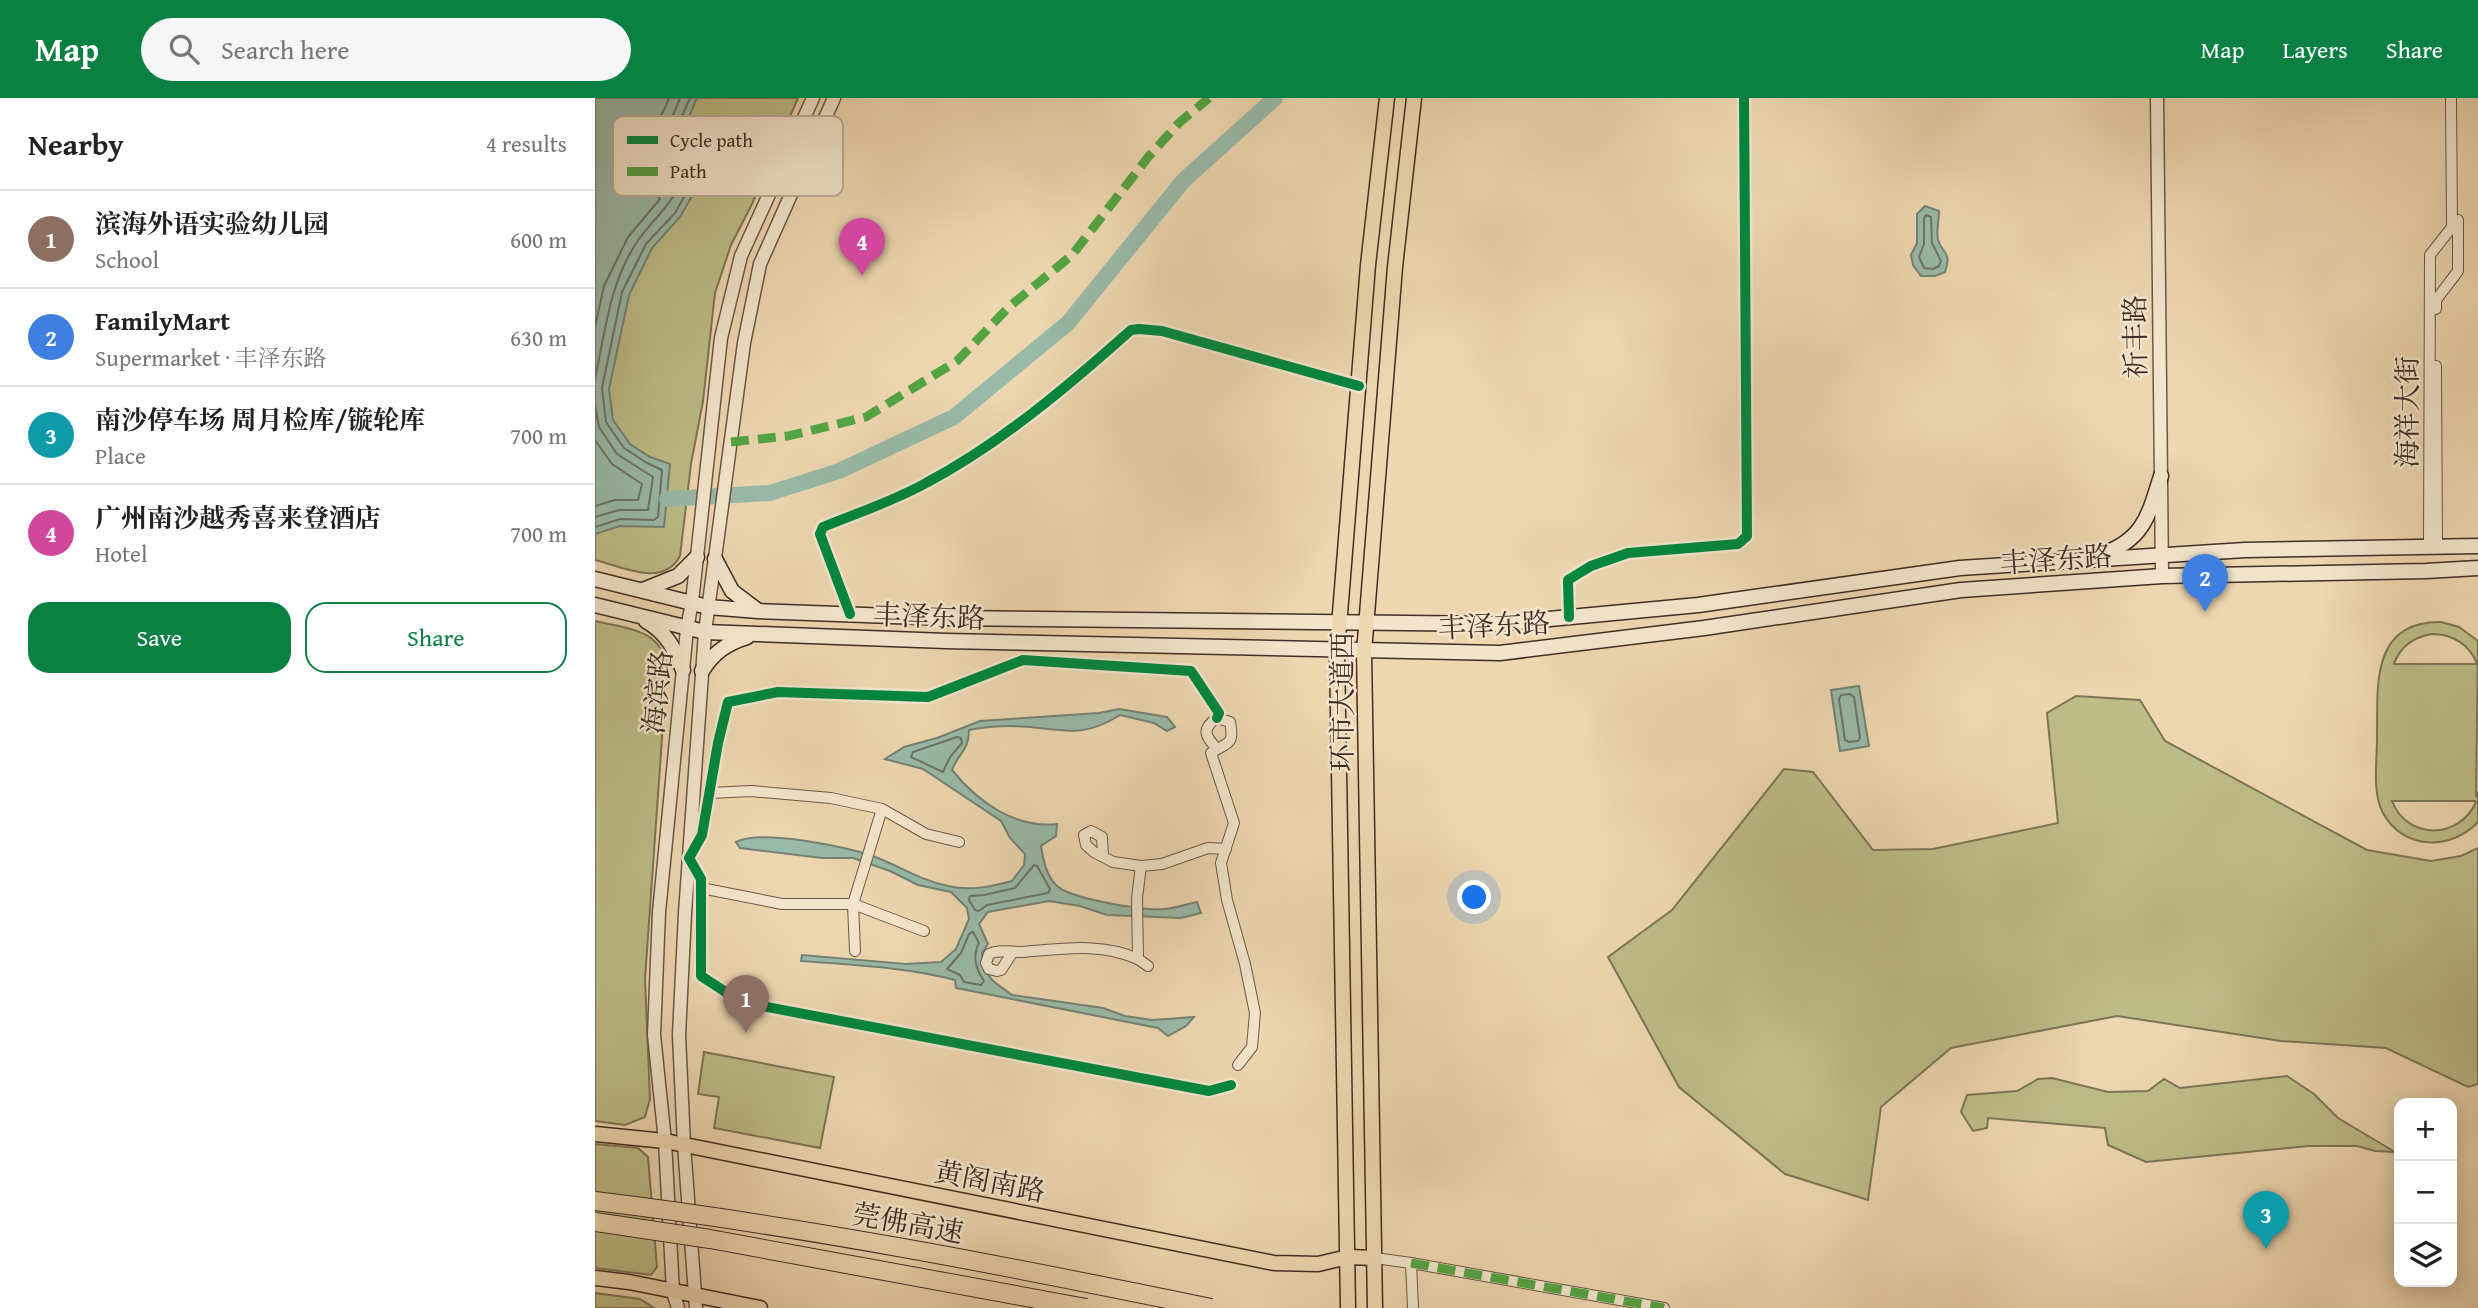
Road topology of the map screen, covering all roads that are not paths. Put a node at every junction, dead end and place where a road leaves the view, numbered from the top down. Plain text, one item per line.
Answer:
1 (813, 98) edge
2 (834, 98) edge
3 (1387, 98) edge
4 (1414, 98) edge
5 (1744, 98) edge
6 (2157, 98) edge
7 (2451, 98) edge
8 (2458, 98) edge
9 (805, 116) edge
10 (826, 116) edge
11 (768, 196) edge
12 (790, 196) edge
13 (2442, 240) junction
14 (2458, 247) junction
15 (2430, 277) junction
16 (2448, 284) junction
17 (1359, 386) junction
18 (2161, 476) junction
19 (2478, 546) edge
20 (2433, 547) junction
21 (2161, 554) junction
22 (697, 557) junction
23 (715, 559) junction
24 (2088, 559) junction
25 (2478, 568) edge
26 (2161, 576) junction
27 (597, 579) edge
28 (643, 590) junction
29 (692, 602) junction
30 (595, 605) edge
31 (708, 607) junction
32 (758, 611) junction
33 (850, 614) junction
34 (636, 616) junction
35 (1569, 617) junction
36 (1366, 622) junction
37 (1340, 623) junction
38 (687, 629) junction
39 (705, 632) junction
40 (756, 634) junction
41 (1338, 651) junction
42 (1364, 652) junction
43 (683, 670) junction
44 (702, 671) junction
45 (1217, 718) junction
46 (1217, 749) junction
47 (709, 793) junction
48 (882, 808) junction
49 (959, 842) dead end
50 (1226, 849) junction
51 (1103, 856) dead end
52 (689, 858) junction
53 (1141, 866) junction
54 (701, 888) junction
55 (853, 904) junction
56 (924, 931) dead end
57 (855, 951) dead end
58 (1013, 952) dead end
59 (1138, 960) junction
60 (1148, 967) dead end
61 (1238, 1065) dead end
62 (1231, 1085) dead end
63 (598, 1135) edge
64 (665, 1141) junction
65 (684, 1145) junction
66 (595, 1201) edge
67 (595, 1222) edge
68 (1348, 1257) junction
69 (1375, 1258) junction
70 (1411, 1264) junction
71 (595, 1278) edge
72 (674, 1292) junction
73 (695, 1301) edge
74 (678, 1308) edge
75 (760, 1308) edge
76 (1086, 1308) edge
77 (1211, 1308) edge
78 (1348, 1308) edge
79 (1375, 1308) edge
80 (1413, 1308) edge
81 (1664, 1308) edge

1 - 9 street, 海滨路
2 - 10 street
3 - 17 main road, 环市大道西
4 - 36 main road, 环市大道西
5 - 35 street
6 - 18 street, 祈丰路
7 - 13 street, 海祥大街
8 - 14 street, 海祥大街
11 - 22 street, 海滨路
12 - 23 street
13 - 14 street
13 - 15 street, 海祥大街
14 - 16 street, 海祥大街
15 - 16 street
15 - 20 street, 海祥大街
16 - 20 street, 海祥大街
17 - 33 street
17 - 37 main road, 环市大道西
18 - 21 street, 祈丰路
18 - 24 main road
19 - 20 main road, 丰泽东路
20 - 21 main road, 丰泽东路
21 - 24 main road, 丰泽东路
21 - 26 street, 祈丰路
22 - 28 main road
22 - 29 street, 海滨路
23 - 31 street
23 - 32 main road
24 - 35 main road, 丰泽东路
25 - 26 main road, 丰泽东路
26 - 42 main road, 丰泽东路
27 - 28 main road, 丰泽东路
28 - 29 main road, 丰泽东路
29 - 31 main road, 丰泽东路
29 - 38 street, 海滨路
30 - 34 main road, 丰泽东路
31 - 32 main road, 丰泽东路
31 - 39 street
32 - 33 main road, 丰泽东路
33 - 37 main road, 丰泽东路
34 - 38 main road, 丰泽东路
34 - 43 main road
35 - 36 main road, 丰泽东路
36 - 37 main road, 丰泽东路
36 - 42 main road, 环市大道西
37 - 41 main road, 环市大道西
38 - 39 main road, 丰泽东路
38 - 43 street, 海滨路
39 - 40 main road, 丰泽东路
39 - 44 street
40 - 41 main road, 丰泽东路
40 - 44 main road
41 - 42 main road, 丰泽东路
41 - 68 main road, 环市大道西
42 - 69 main road, 环市大道西
43 - 64 street, 海滨路
44 - 52 street
45 - 46 street
45 - 46 street
45 - 47 street
46 - 50 street
47 - 48 street
47 - 52 street
48 - 49 street
48 - 55 street
50 - 53 street
50 - 61 street
51 - 53 street
52 - 54 street
52 - 65 street
53 - 59 street
54 - 55 street
54 - 62 street
55 - 56 street
55 - 57 street
58 - 59 street
59 - 60 street
63 - 64 main road, 黄阁南路
64 - 65 main road, 黄阁南路
64 - 72 street, 海滨路
65 - 68 main road, 黄阁南路
65 - 73 street
66 - 77 highway, 莞佛高速, bridge
67 - 76 highway, 莞佛高速, bridge
68 - 69 main road, 黄阁南路
68 - 78 main road, 环市大道西
69 - 70 street
69 - 79 main road, 环市大道西
70 - 80 street
70 - 81 street
71 - 72 main road
72 - 73 main road
72 - 74 street, 海滨路
73 - 75 main road

